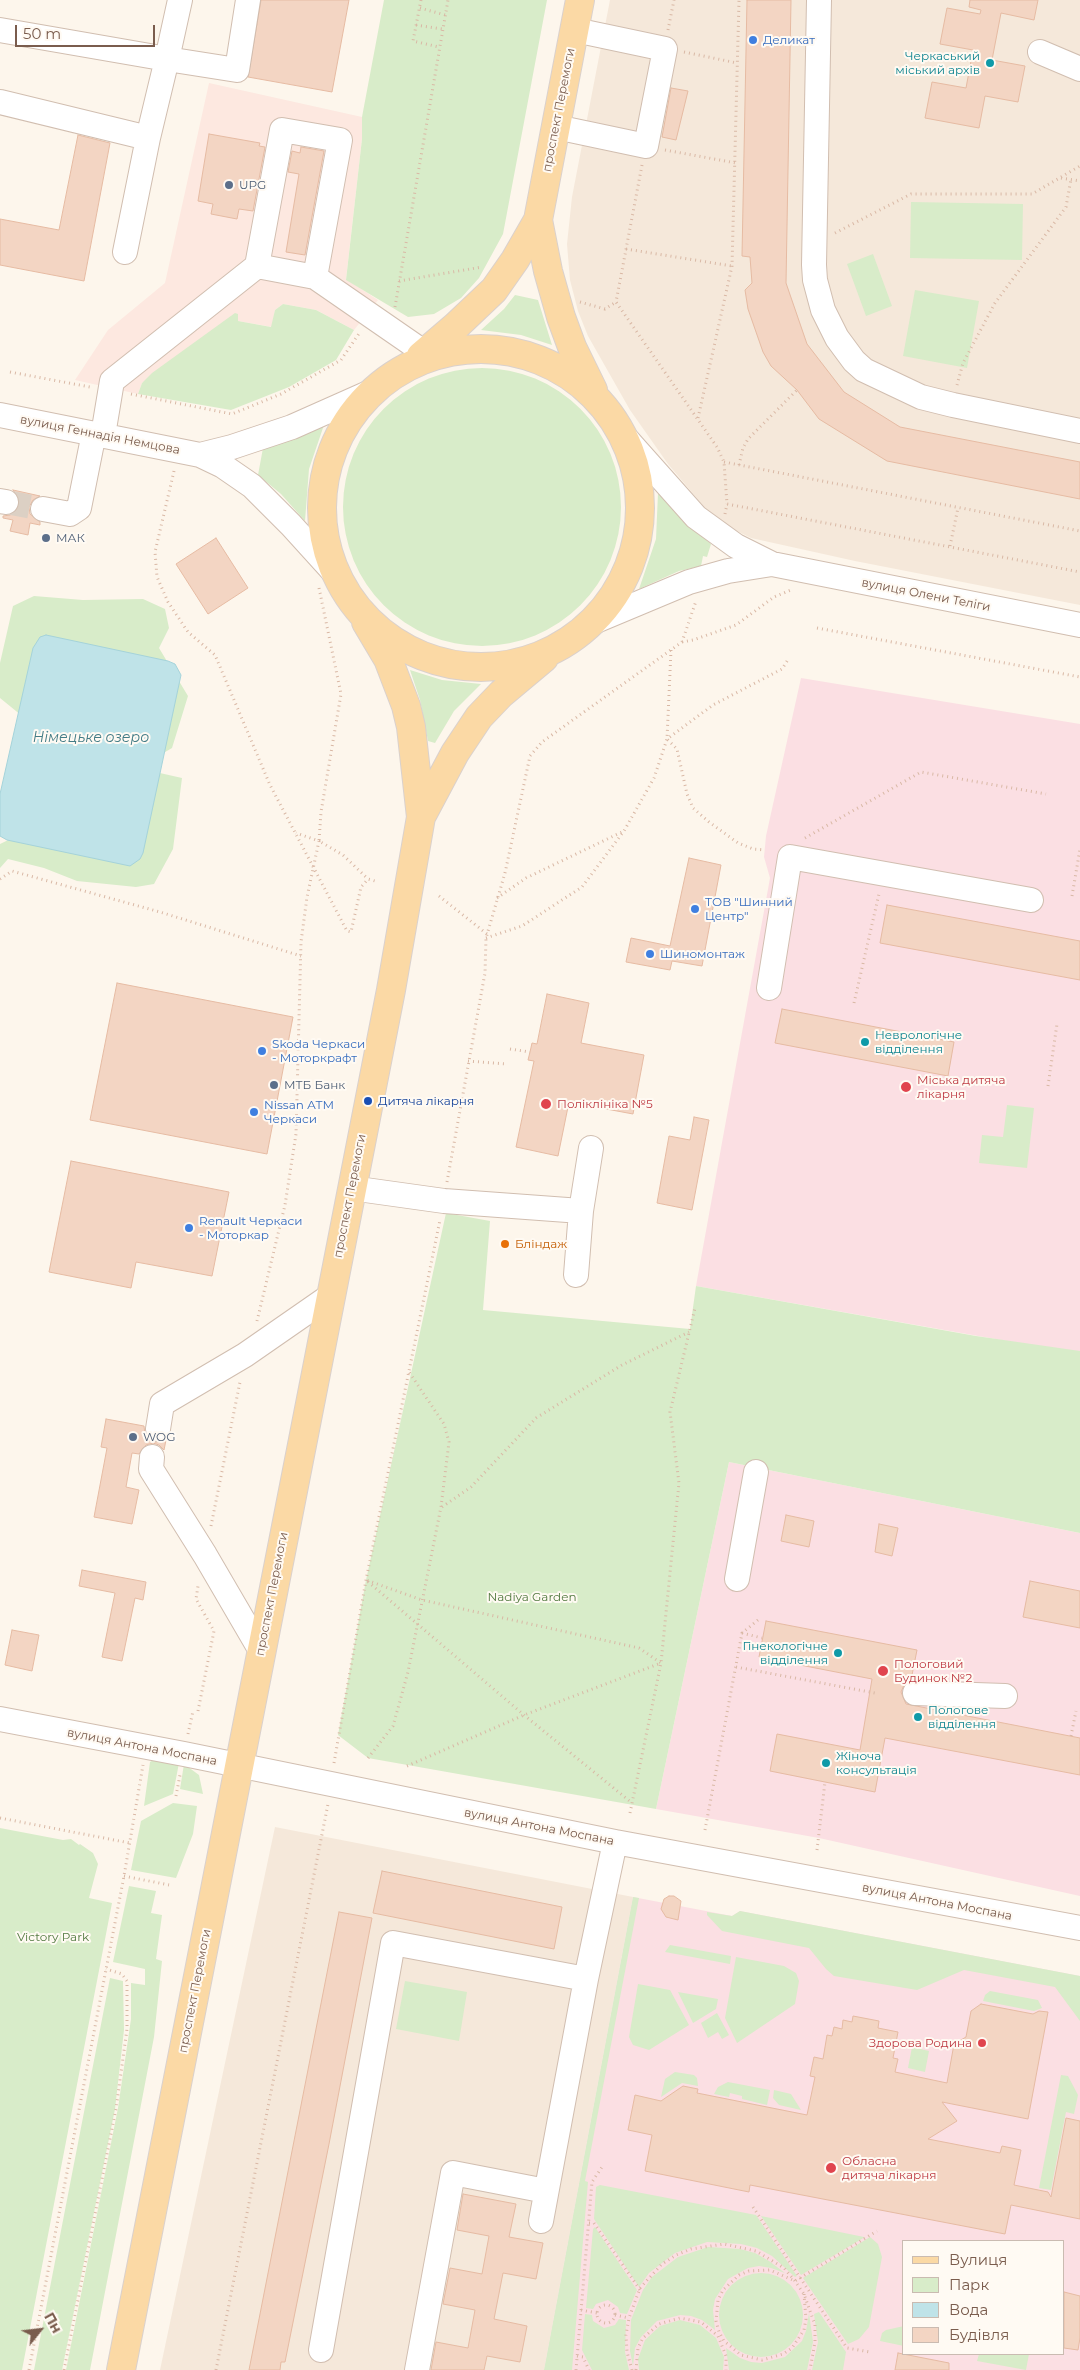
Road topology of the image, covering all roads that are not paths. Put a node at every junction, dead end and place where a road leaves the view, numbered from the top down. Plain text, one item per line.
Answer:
1 (180, 0) edge
2 (248, 0) edge
3 (580, 0) edge
4 (819, 0) edge
5 (0, 30) edge
6 (575, 30) junction
7 (1040, 52) dead end
8 (167, 59) junction
9 (1080, 69) edge
10 (0, 102) edge
11 (556, 127) junction
12 (148, 138) junction
13 (538, 220) junction
14 (125, 252) dead end
15 (257, 266) junction
16 (315, 278) junction
17 (417, 359) junction
18 (373, 392) junction
19 (597, 398) junction
20 (0, 415) edge
21 (1080, 431) edge
22 (98, 434) junction
23 (623, 435) junction
24 (190, 453) junction
25 (43, 509) tunnel mouth
26 (772, 564) junction
27 (329, 579) junction
28 (366, 622) junction
29 (591, 623) junction
30 (1080, 625) edge
31 (554, 649) junction
32 (421, 817) junction
33 (1031, 900) dead end
34 (769, 988) dead end
35 (591, 1148) dead end
36 (352, 1188) junction
37 (581, 1211) junction
38 (576, 1275) dead end
39 (330, 1296) junction
40 (158, 1429) dead end
41 (152, 1457) dead end
42 (756, 1472) dead end
43 (737, 1579) dead end
44 (261, 1651) junction
45 (915, 1694) dead end
46 (1005, 1696) dead end
47 (0, 1719) edge
48 (238, 1766) junction
49 (615, 1842) junction
50 (1080, 1928) edge
51 (586, 1979) junction
52 (546, 2191) junction
53 (541, 2220) dead end
54 (322, 2350) dead end
55 (121, 2370) edge
56 (417, 2370) edge

1 - 8 street
2 - 8 street
3 - 6 main road, проспект Перемоги
4 - 21 street
5 - 8 street
6 - 11 main road, проспект Перемоги
6 - 11 street
7 - 9 street
8 - 12 street
10 - 12 street
11 - 13 main road, проспект Перемоги
12 - 14 street
13 - 17 main road, проспект Перемоги
13 - 19 main road, проспект Перемоги
15 - 16 street
15 - 16 street
15 - 22 street
16 - 17 street
17 - 18 main road, проспект Перемоги
17 - 19 main road
18 - 24 street
18 - 27 main road, проспект Перемоги
19 - 23 main road
20 - 22 street, вулиця Геннадія Немцова
22 - 24 street, вулиця Геннадія Немцова
22 - 25 street
23 - 26 street, вулиця Олени Теліги
23 - 29 main road
24 - 27 street
26 - 29 street, вулиця Олени Теліги
26 - 30 street, вулиця Олени Теліги
27 - 28 main road, проспект Перемоги
28 - 31 main road
28 - 32 main road, проспект Перемоги
29 - 31 main road
31 - 32 main road, проспект Перемоги
32 - 36 main road, проспект Перемоги
33 - 34 street
35 - 37 street
36 - 37 street
36 - 39 main road, проспект Перемоги
37 - 38 street
39 - 40 street
39 - 44 main road, проспект Перемоги
41 - 44 street
42 - 43 street
44 - 48 main road, проспект Перемоги
45 - 46 street
47 - 48 street, вулиця Антона Моспана
48 - 49 street, вулиця Антона Моспана
48 - 55 main road, проспект Перемоги
49 - 50 street, вулиця Антона Моспана
49 - 51 street
51 - 52 street
51 - 54 street
52 - 53 street
52 - 56 street

